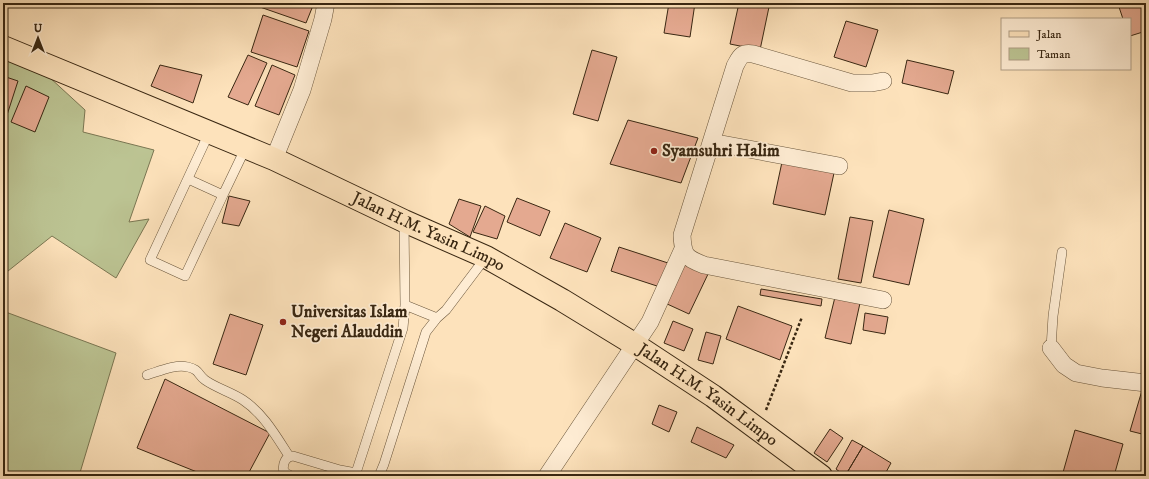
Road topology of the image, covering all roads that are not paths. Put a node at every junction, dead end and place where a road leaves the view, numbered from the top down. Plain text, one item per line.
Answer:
1 (326, 3) edge
2 (3, 47) edge
3 (883, 82) dead end
4 (210, 133) junction
5 (711, 142) junction
6 (246, 148) junction
7 (274, 159) junction
8 (839, 166) dead end
9 (188, 179) junction
10 (223, 195) junction
11 (404, 221) junction
12 (683, 249) junction
13 (1062, 252) dead end
14 (486, 257) junction
15 (884, 300) dead end
16 (405, 304) junction
17 (436, 318) junction
18 (634, 344) junction
19 (1051, 348) joint
20 (147, 375) dead end
21 (1146, 383) edge
22 (289, 456) junction
23 (339, 473) edge
24 (356, 475) edge
25 (291, 476) edge
26 (379, 476) edge
27 (547, 476) edge
28 (821, 476) edge

1 - 7 street
2 - 4 main road, Jalan H.M. Yasin Limpo
3 - 5 street
4 - 6 main road, Jalan H.M. Yasin Limpo
4 - 9 lane
5 - 8 street
5 - 12 street
6 - 7 main road, Jalan H.M. Yasin Limpo
6 - 10 lane
7 - 11 main road, Jalan H.M. Yasin Limpo
9 - 10 lane
9 - 10 lane
11 - 14 main road, Jalan H.M. Yasin Limpo
11 - 16 lane
12 - 15 street
12 - 18 street
13 - 19 lane
14 - 17 lane
14 - 18 main road, Jalan H.M. Yasin Limpo
16 - 17 lane
16 - 24 lane
17 - 26 lane
18 - 27 street
18 - 28 main road, Jalan H.M. Yasin Limpo
19 - 21 street
20 - 22 lane
22 - 23 lane
22 - 25 lane
23 - 24 lane

